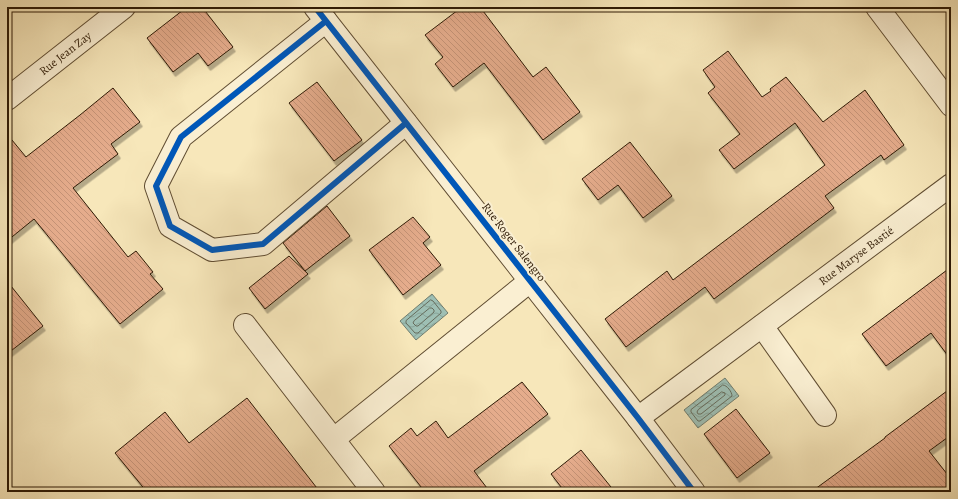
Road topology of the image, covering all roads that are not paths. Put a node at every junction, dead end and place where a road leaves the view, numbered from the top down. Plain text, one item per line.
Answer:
1 (124, 7) edge
2 (877, 7) edge
3 (321, 14) edge
4 (7, 99) edge
5 (951, 105) edge
6 (406, 123) junction
7 (951, 185) edge
8 (530, 281) junction
9 (245, 325) dead end
10 (762, 326) junction
11 (825, 415) dead end
12 (638, 418) junction
13 (334, 439) junction
14 (374, 492) edge
15 (694, 492) edge

1 - 4 street, Rue Jean Zay
2 - 5 street
3 - 6 street, Rue Roger Salengro
3 - 6 street
6 - 8 street, Rue Roger Salengro
7 - 10 street, Rue Maryse Bastié
8 - 12 street, Rue Roger Salengro
8 - 13 street
9 - 13 street
10 - 11 street
10 - 12 street, Rue Maryse Bastié
12 - 15 street, Rue Roger Salengro
13 - 14 street

